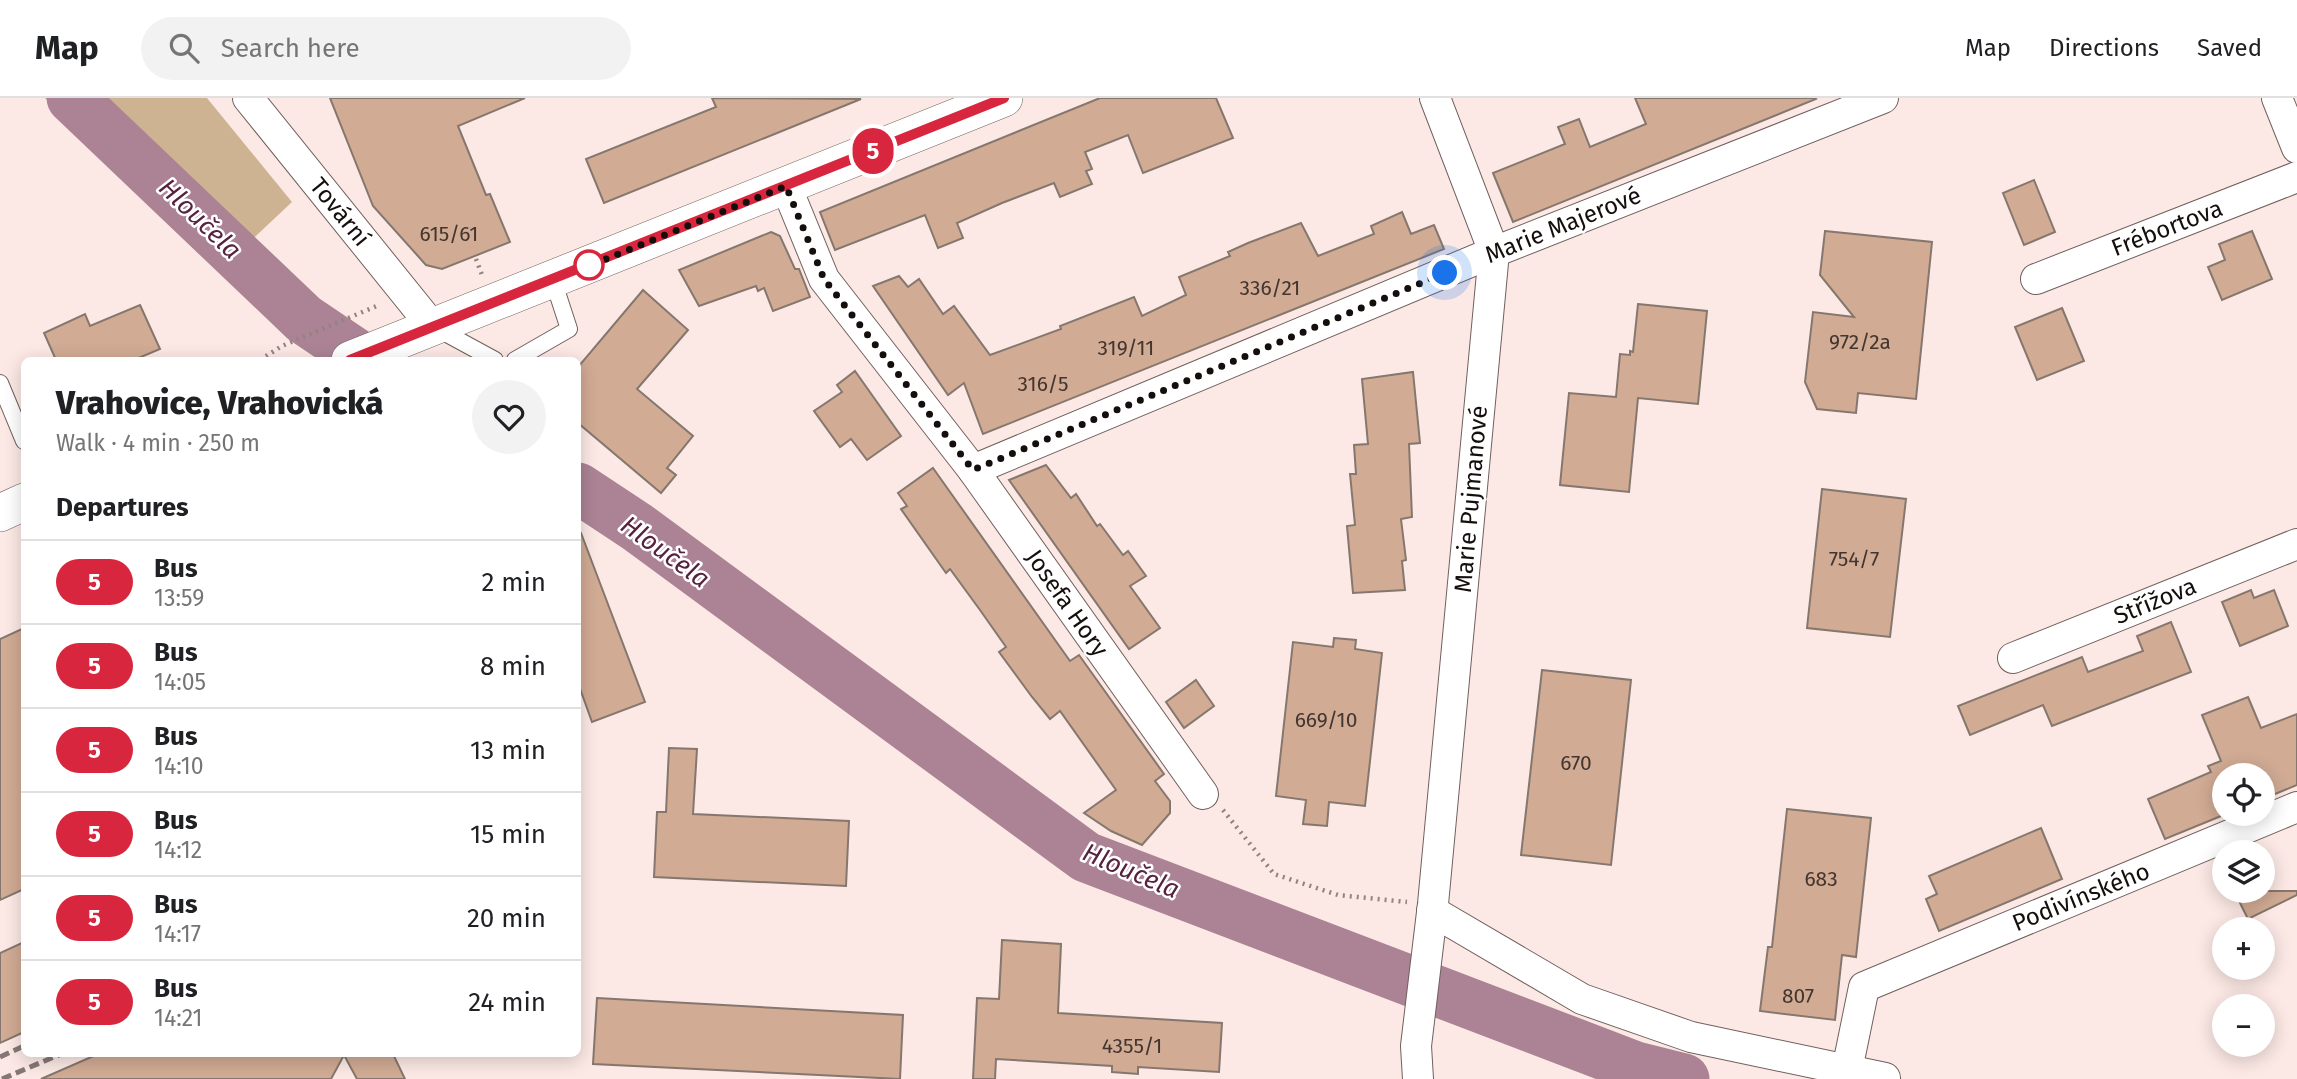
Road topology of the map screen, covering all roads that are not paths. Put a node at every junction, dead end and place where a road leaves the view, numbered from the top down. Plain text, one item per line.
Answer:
1 (248, 98) edge
2 (1004, 98) edge
3 (1436, 98) edge
4 (1883, 98) edge
5 (2277, 98) edge
6 (2297, 148) edge
7 (2297, 177) edge
8 (786, 186) junction
9 (1494, 252) junction
10 (2036, 279) dead end
11 (552, 280) junction
12 (432, 326) junction
13 (357, 357) edge
14 (489, 357) edge
15 (520, 357) edge
16 (0, 383) edge
17 (21, 434) edge
18 (973, 470) junction
19 (21, 503) edge
20 (0, 513) edge
21 (2297, 544) edge
22 (2013, 658) dead end
23 (1203, 794) road end
24 (2297, 807) edge
25 (1432, 908) junction
26 (1847, 1070) junction
27 (1885, 1078) edge
28 (1418, 1079) edge

1 - 12 street, Tovární
2 - 8 street
3 - 9 street, Marie Pujmanové
4 - 9 street, Marie Majerové
5 - 6 street
7 - 10 street, Frébortova
8 - 11 street
8 - 18 street, Josefa Hory
9 - 18 street, Marie Majerové
9 - 25 street, Marie Pujmanové
11 - 12 street
11 - 15 lane
12 - 13 street
12 - 14 lane
16 - 17 lane
18 - 23 street, Josefa Hory
19 - 20 street
21 - 22 street, Střížova
24 - 26 street, Podivínského
25 - 26 street
25 - 28 street, Marie Pujmanové
26 - 27 street

